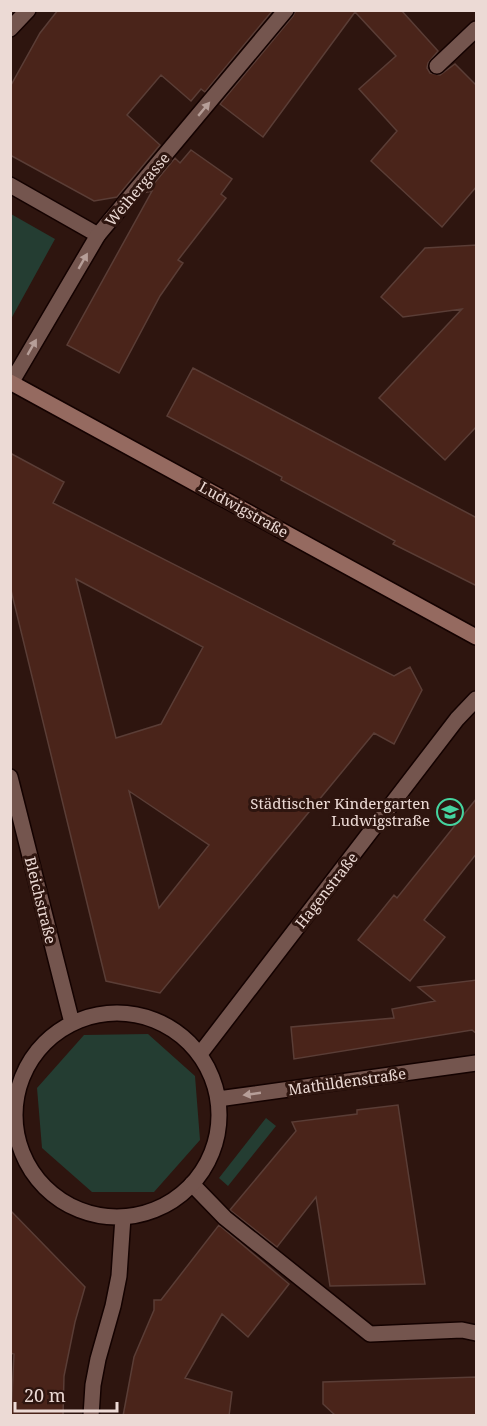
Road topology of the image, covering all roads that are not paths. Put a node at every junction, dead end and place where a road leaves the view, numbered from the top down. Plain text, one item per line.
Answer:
1 (285, 10) edge
2 (477, 29) edge
3 (437, 66) dead end
4 (10, 185) edge
5 (98, 235) junction
6 (11, 382) edge
7 (477, 637) edge
8 (477, 699) edge
9 (10, 777) edge
10 (72, 1023) junction
11 (200, 1054) junction
12 (477, 1063) edge
13 (218, 1099) junction
14 (13, 1118) edge
15 (192, 1184) junction
16 (123, 1217) junction
17 (477, 1333) edge
18 (91, 1416) edge

5 -> 1 street, Weihergasse
2 - 3 street
4 - 5 street
6 -> 5 street, Weihergasse
6 - 7 main road, Ludwigstraße
8 - 11 street, Hagenstraße
9 - 10 street, Bleichstraße
10 - 11 street
10 - 14 street
11 - 13 street
12 -> 13 street, Mathildenstraße
13 - 15 street
14 - 16 street
15 - 16 street
15 - 17 street
16 - 18 street

